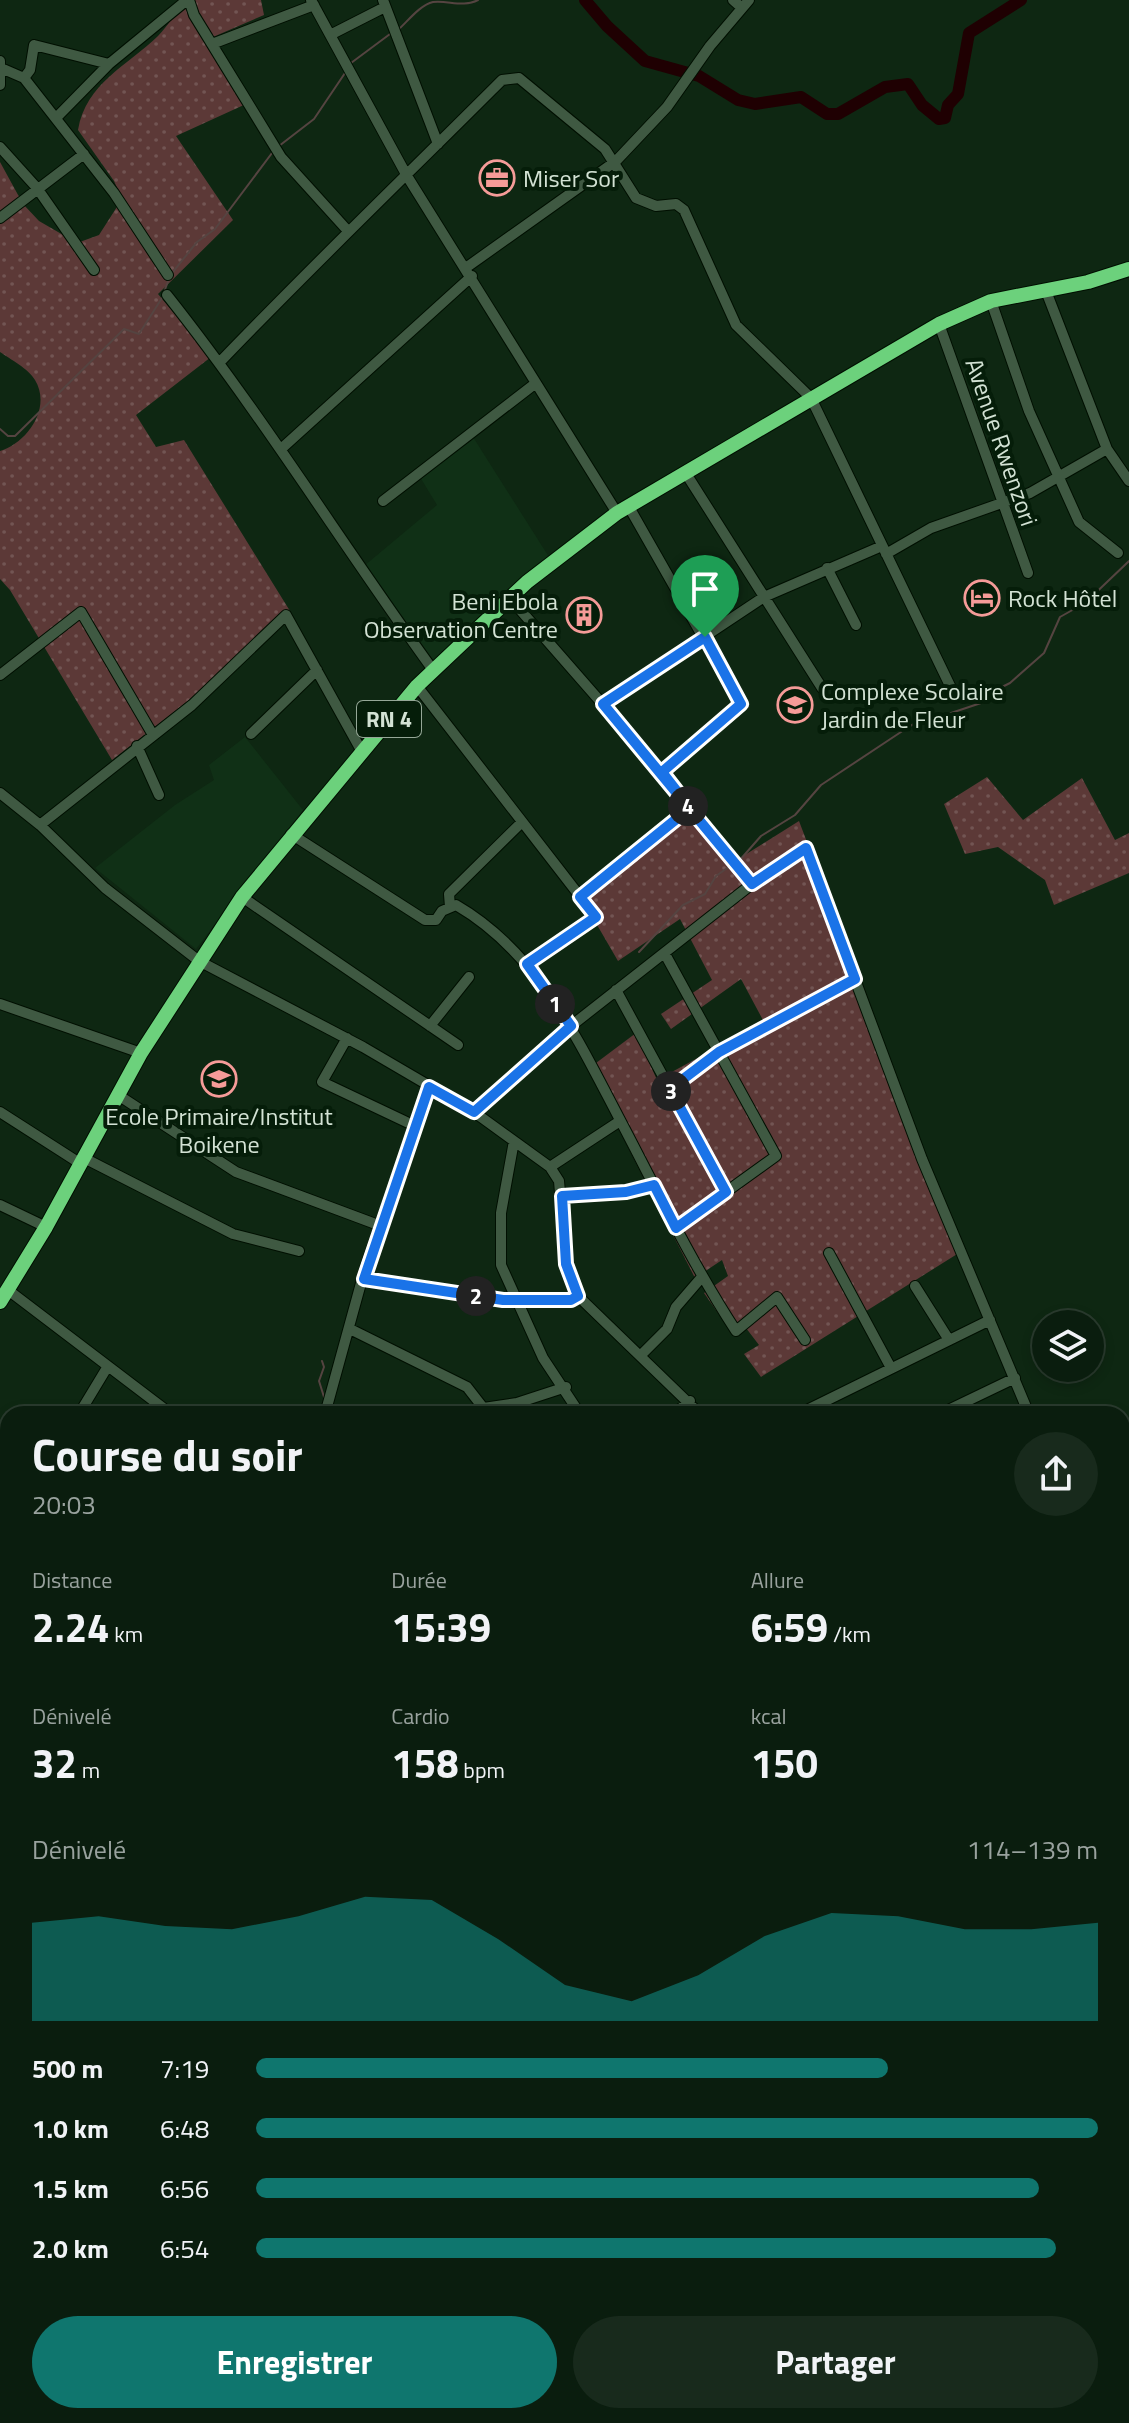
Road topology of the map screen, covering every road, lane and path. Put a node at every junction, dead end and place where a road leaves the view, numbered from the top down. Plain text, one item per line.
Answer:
1 (188, 0) edge
2 (733, 0) edge
3 (313, 3) edge
4 (384, 4) edge
5 (745, 4) edge
6 (330, 35) junction
7 (212, 44) junction
8 (1, 64) edge
9 (109, 64) junction
10 (24, 78) junction
11 (0, 85) edge
12 (56, 118) junction
13 (438, 144) junction
14 (0, 147) edge
15 (84, 154) junction
16 (616, 161) junction
17 (407, 176) junction
18 (37, 188) junction
19 (0, 218) edge
20 (347, 231) junction
21 (1129, 269) edge
22 (94, 270) dead end
23 (470, 272) junction
24 (168, 275) dead end
25 (1046, 291) junction
26 (167, 295) dead end
27 (991, 301) junction
28 (939, 324) junction
29 (220, 362) junction
30 (536, 383) junction
31 (811, 398) junction
32 (281, 449) junction
33 (1107, 449) junction
34 (685, 472) junction
35 (1059, 479) junction
36 (1129, 481) edge
37 (383, 501) dead end
38 (1002, 503) junction
39 (623, 510) junction
40 (884, 550) junction
41 (1118, 553) dead end
42 (827, 568) junction
43 (1028, 573) dead end
44 (509, 597) junction
45 (764, 597) junction
46 (856, 625) dead end
47 (705, 637) junction
48 (317, 670) junction
49 (433, 670) junction
50 (0, 675) edge
51 (417, 686) junction
52 (822, 688) dead end
53 (955, 696) dead end
54 (603, 704) junction
55 (251, 734) dead end
56 (153, 735) junction
57 (137, 746) junction
58 (361, 750) junction
59 (662, 772) junction
60 (0, 793) edge
61 (159, 795) dead end
62 (690, 808) junction
63 (521, 823) junction
64 (40, 825) junction
65 (291, 834) junction
66 (752, 884) junction
67 (242, 897) junction
68 (580, 897) junction
69 (450, 907) junction
70 (665, 954) junction
71 (199, 961) junction
72 (527, 964) junction
73 (469, 977) dead end
74 (855, 979) junction
75 (616, 990) junction
76 (0, 1004) edge
77 (430, 1026) junction
78 (571, 1026) junction
79 (347, 1038) junction
80 (458, 1045) dead end
81 (719, 1052) junction
82 (141, 1053) junction
83 (429, 1087) junction
84 (670, 1089) junction
85 (118, 1095) junction
86 (0, 1112) edge
87 (474, 1112) junction
88 (620, 1121) junction
89 (417, 1127) junction
90 (514, 1141) junction
91 (82, 1161) junction
92 (550, 1167) junction
93 (654, 1185) junction
94 (726, 1192) junction
95 (562, 1196) junction
96 (0, 1205) edge
97 (381, 1226) junction
98 (46, 1227) junction
99 (676, 1228) junction
100 (299, 1251) dead end
101 (829, 1253) dead end
102 (701, 1278) junction
103 (364, 1279) junction
104 (915, 1286) dead end
105 (4, 1296) edge
106 (578, 1296) junction
107 (519, 1301) junction
108 (990, 1320) junction
109 (350, 1329) junction
110 (805, 1340) dead end
111 (949, 1340) junction
112 (641, 1355) junction
113 (108, 1366) junction
114 (891, 1368) junction
115 (1015, 1378) junction
116 (566, 1387) junction
117 (690, 1401) junction
118 (84, 1406) edge
119 (160, 1406) edge
120 (327, 1406) edge
121 (482, 1406) edge
122 (505, 1406) edge
123 (576, 1406) edge
124 (684, 1406) edge
125 (694, 1406) edge
126 (815, 1406) edge
127 (957, 1406) edge
128 (1026, 1406) edge

1 - 7 street
1 - 9 street
2 - 5 street
3 - 6 street
3 - 7 street
4 - 6 street
4 - 13 street
5 - 16 street
6 - 17 street
7 - 20 street
8 - 10 street
8 - 11 street
9 - 10 street
9 - 12 street
10 - 12 street
12 - 15 street
13 - 16 street
13 - 17 street
14 - 18 street
15 - 18 street
15 - 24 street
16 - 23 street
16 - 31 street
17 - 20 street
17 - 23 street
18 - 19 street
18 - 22 street
20 - 29 street
21 - 25 highway, RN 4
23 - 30 street
23 - 32 street
25 - 27 highway, RN 4
25 - 33 street
26 - 29 street
27 - 28 highway, RN 4
27 - 35 street
28 - 31 highway, RN 4
28 - 38 street, Avenue Rwenzori
29 - 32 street
30 - 37 street
30 - 39 street
31 - 34 highway, RN 4
31 - 40 street
32 - 49 street
33 - 35 street
33 - 36 street
34 - 39 highway, RN 4
34 - 45 street
35 - 38 street
35 - 41 street
38 - 40 street
38 - 43 street, Avenue Rwenzori
39 - 44 highway, RN 4
39 - 47 street
40 - 42 street
40 - 53 street
42 - 45 street
42 - 46 street
44 - 49 highway, RN 4
44 - 54 street
45 - 47 street
45 - 52 street
47 - 54 street
47 - 59 street
48 - 55 street
48 - 56 street
48 - 58 street
49 - 51 highway, RN 4
50 - 56 street
51 - 58 highway, RN 4
51 - 63 street
54 - 59 street
56 - 57 street
57 - 61 street
57 - 64 street
58 - 65 highway, RN 4
59 - 62 street
60 - 64 street
62 - 66 street
62 - 68 street
63 - 68 street
63 - 69 street
64 - 71 street
65 - 67 highway, RN 4
65 - 69 street
66 - 70 street
66 - 74 street
67 - 71 highway, RN 4
67 - 77 street
68 - 72 street
69 - 72 street
70 - 75 street
70 - 81 street
71 - 79 street
71 - 82 highway, RN 4
72 - 78 street
73 - 77 street
74 - 81 street
74 - 108 street
75 - 78 street
75 - 84 street
76 - 82 street
77 - 80 street
78 - 87 street
78 - 88 street
79 - 83 street
79 - 89 street
81 - 84 street
81 - 94 street
82 - 85 highway, RN 4
83 - 87 street
83 - 89 street
84 - 94 street
85 - 91 highway, RN 4
85 - 97 street
86 - 91 street
87 - 90 street
88 - 92 street
88 - 93 street
89 - 97 street
90 - 92 street
90 - 107 street
91 - 98 highway, RN 4
91 - 100 street
92 - 95 street
93 - 95 street
93 - 99 street
94 - 99 street
95 - 106 street
96 - 98 street
97 - 103 street
98 - 105 highway, RN 4
99 - 102 street
101 - 114 street
102 - 110 street
102 - 112 street
103 - 107 street
103 - 109 street
104 - 111 street
105 - 113 street
106 - 107 street
106 - 112 street
107 - 116 street
108 - 111 street
108 - 115 street
109 - 120 street
109 - 121 street
111 - 114 street
112 - 117 street
113 - 118 street
113 - 119 street
114 - 126 street
115 - 127 street
115 - 128 street
116 - 122 street
116 - 123 street
117 - 124 street
117 - 125 street

